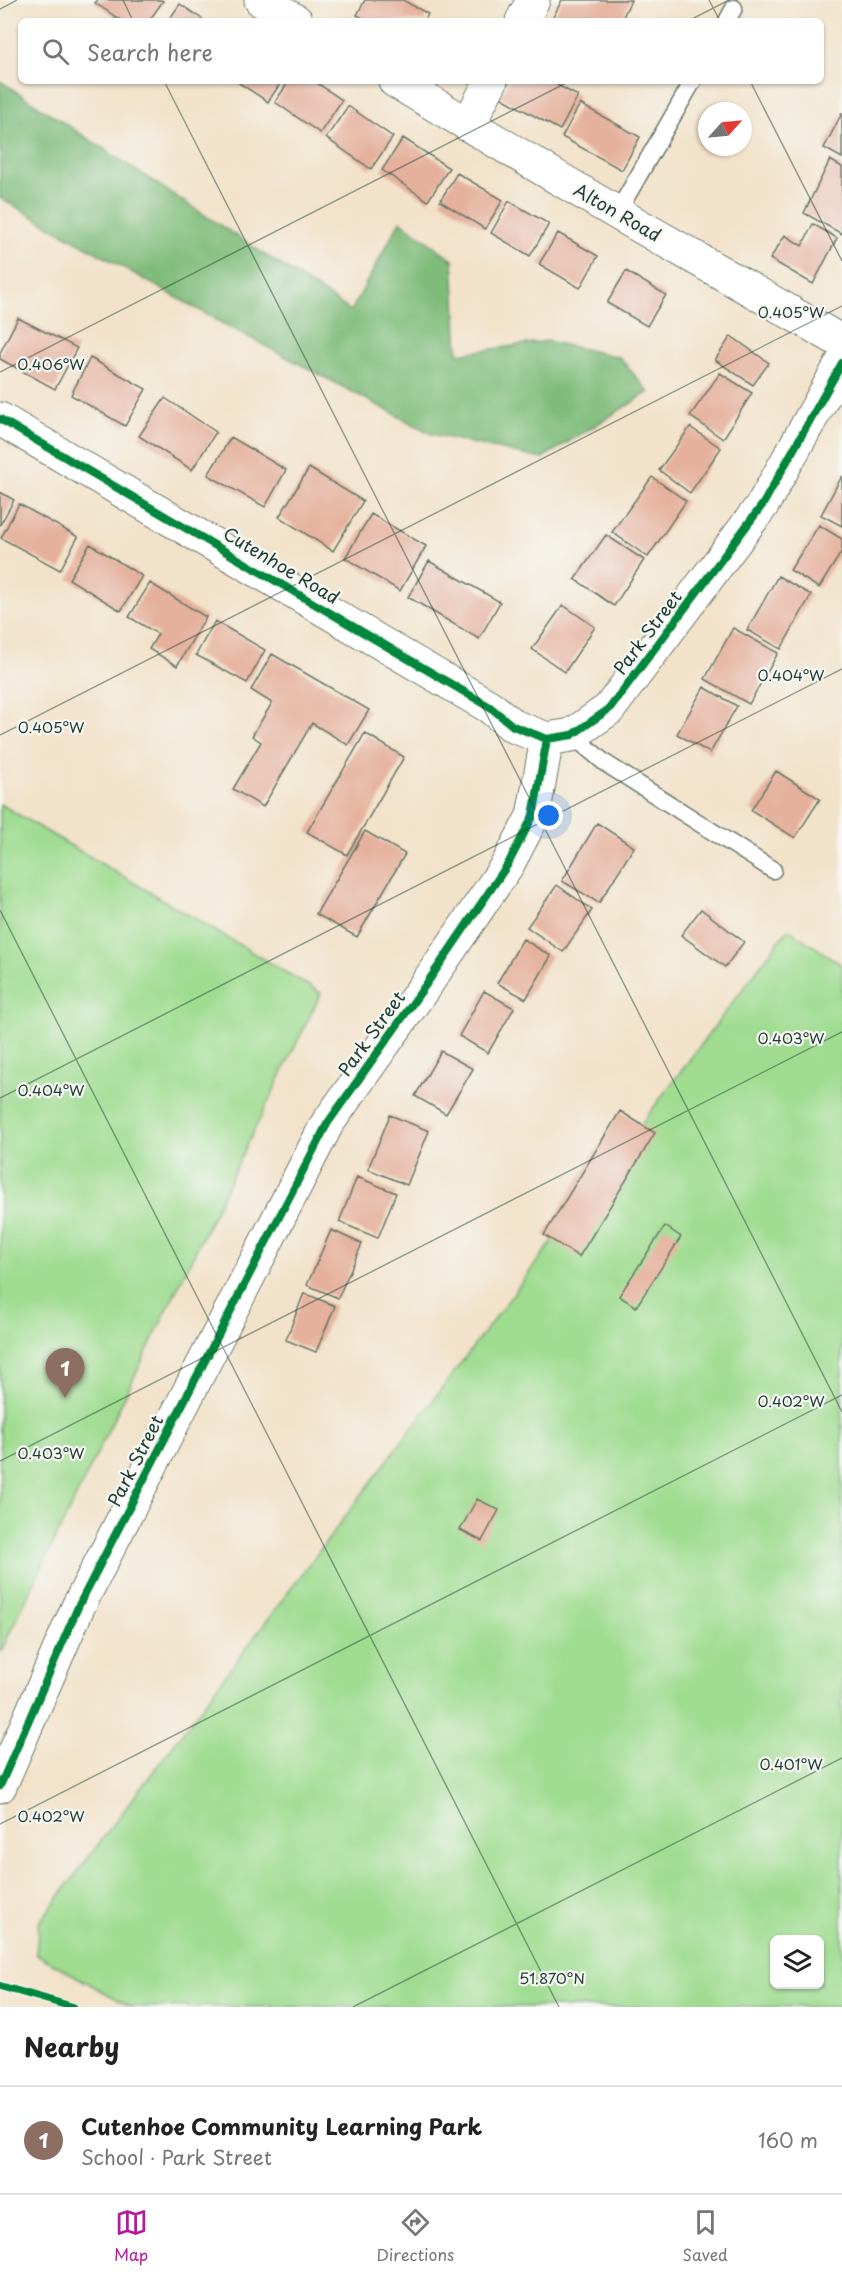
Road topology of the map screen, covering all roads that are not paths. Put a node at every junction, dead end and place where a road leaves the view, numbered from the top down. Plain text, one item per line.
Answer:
1 (261, 0) edge
2 (533, 0) edge
3 (291, 18) edge
4 (524, 18) edge
5 (400, 84) edge
6 (489, 84) edge
7 (691, 84) edge
8 (468, 125) junction
9 (617, 213) junction
10 (842, 342) edge
11 (842, 363) edge
12 (0, 419) edge
13 (559, 737) junction
14 (773, 870) dead end
15 (0, 1786) edge

1 - 3 street
2 - 4 street
5 - 8 street, Alton Road
6 - 8 street
7 - 9 lane
8 - 9 street, Alton Road
9 - 10 street, Alton Road
11 - 13 street, Park Street
12 - 13 street, Cutenhoe Road
13 - 14 lane
13 - 15 street, Park Street

